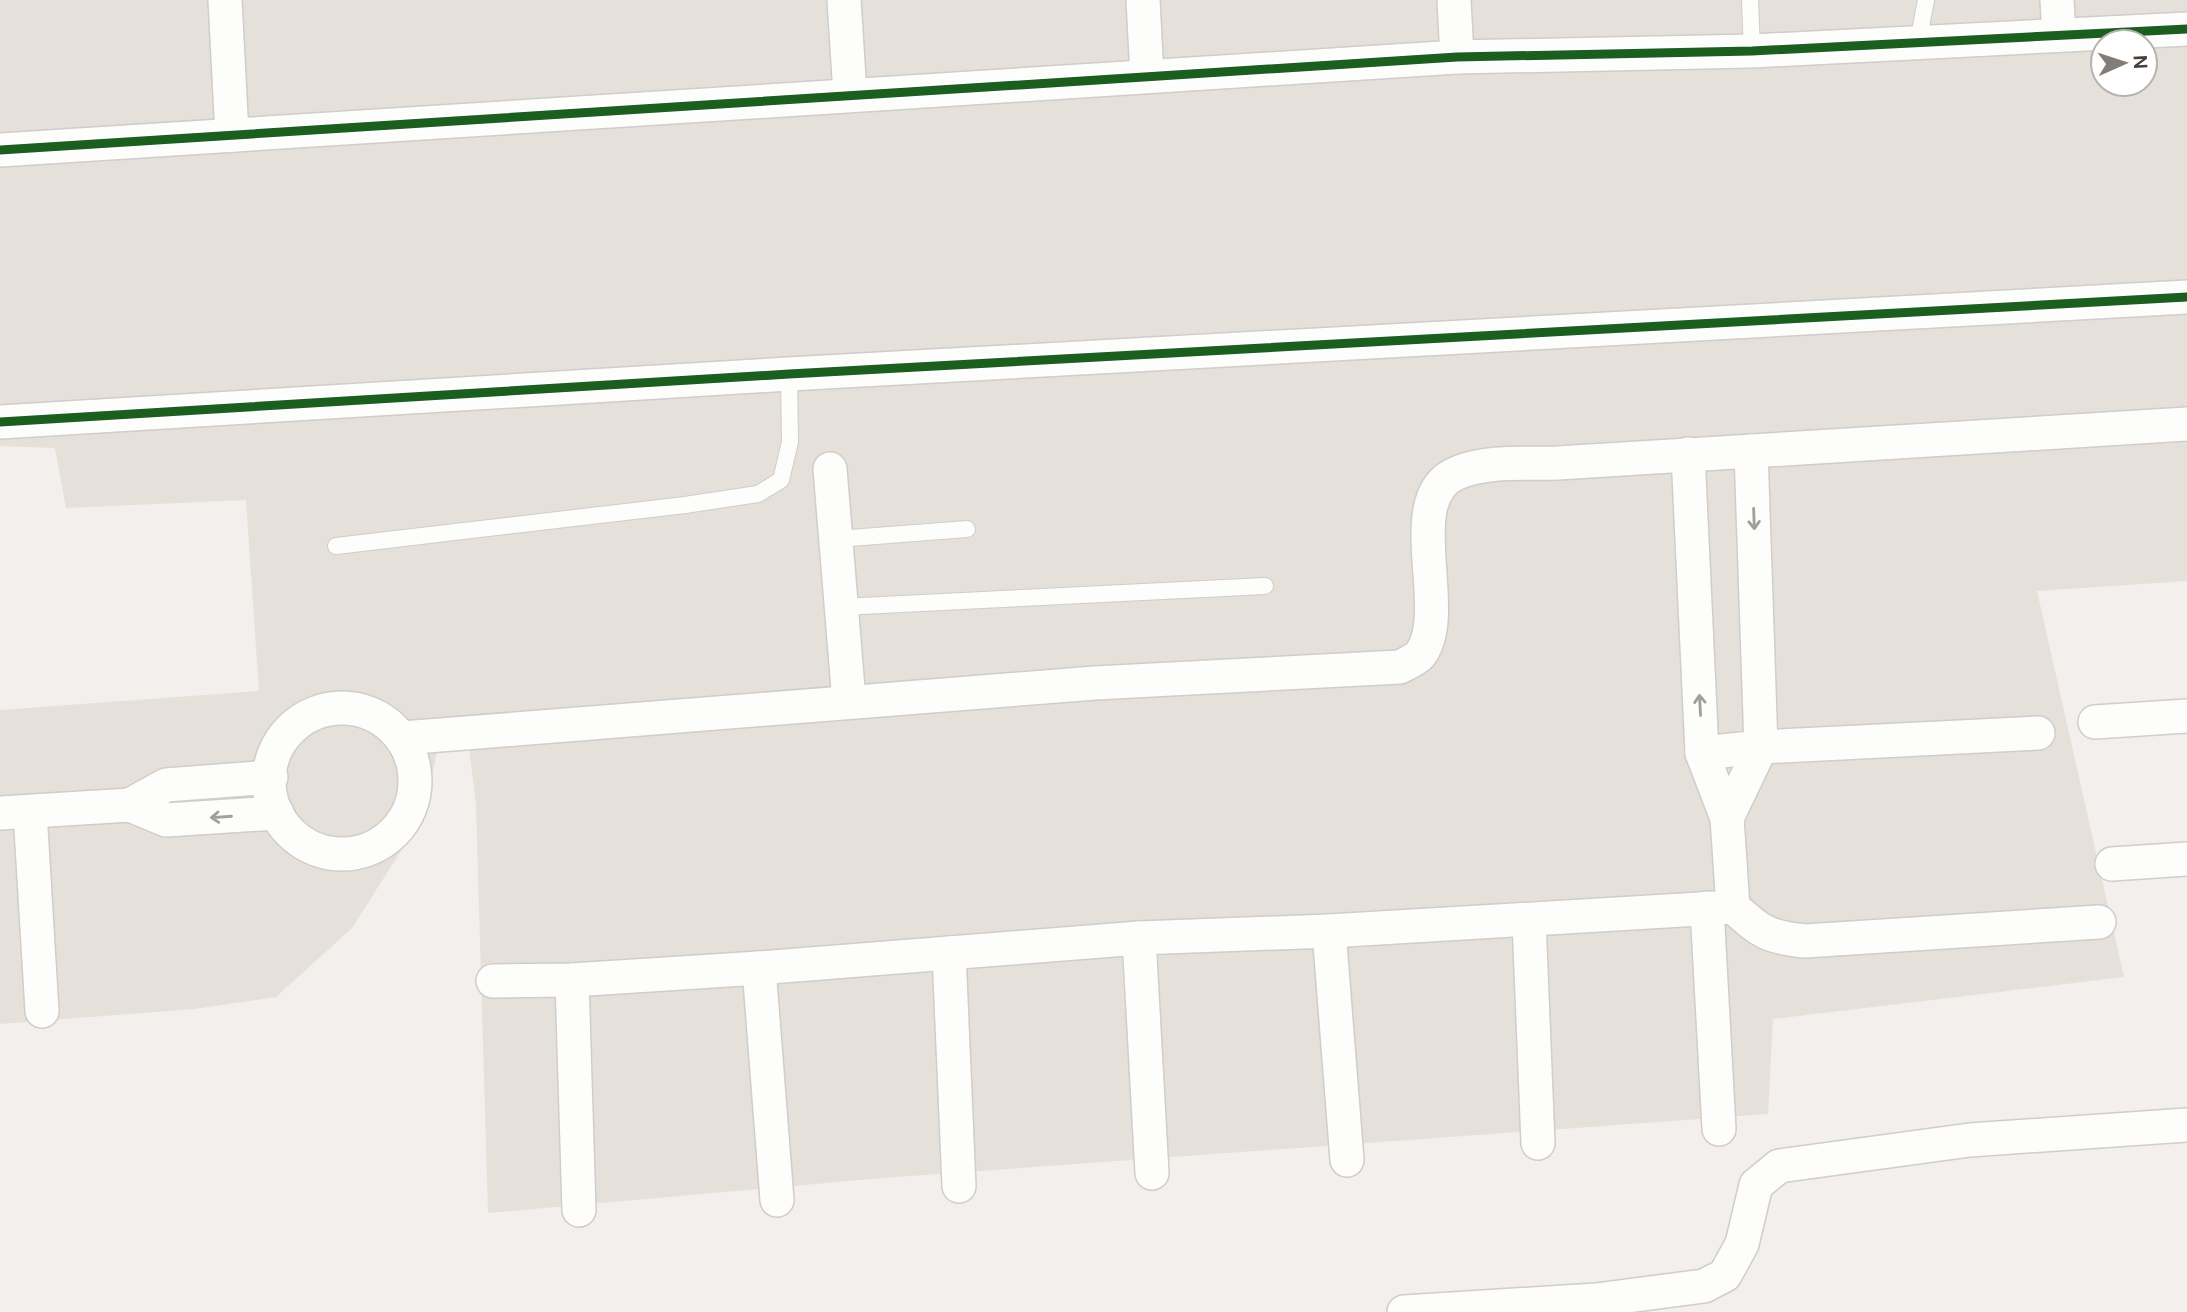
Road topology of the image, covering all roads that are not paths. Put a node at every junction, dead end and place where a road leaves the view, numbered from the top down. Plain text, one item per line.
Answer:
1 (225, 0) edge
2 (844, 0) edge
3 (1143, 0) edge
4 (1454, 0) edge
5 (1749, 0) edge
6 (1926, 0) edge
7 (2057, 0) edge
8 (2187, 29) edge
9 (2059, 35) junction
10 (1918, 42) junction
11 (1752, 51) junction
12 (1457, 57) junction
13 (1147, 76) junction
14 (850, 94) junction
15 (232, 135) junction
16 (0, 150) edge
17 (2187, 297) edge
18 (789, 374) junction
19 (0, 422) edge
20 (2187, 424) edge
21 (1751, 451) junction
22 (1688, 454) junction
23 (830, 469) dead end
24 (967, 529) dead end
25 (836, 539) junction
26 (336, 546) dead end
27 (1265, 586) dead end
28 (841, 607) junction
29 (849, 701) junction
30 (2187, 716) edge
31 (2095, 722) dead end
32 (2038, 733) dead end
33 (402, 738) junction
34 (1761, 747) junction
35 (1702, 753) junction
36 (271, 777) junction
37 (131, 805) junction
38 (15, 813) edge
39 (277, 813) junction
40 (1727, 817) junction
41 (2187, 859) edge
42 (2112, 864) dead end
43 (1720, 907) junction
44 (1529, 920) junction
45 (2099, 922) dead end
46 (1329, 931) junction
47 (1139, 938) junction
48 (949, 953) junction
49 (759, 968) junction
50 (572, 980) junction
51 (493, 981) dead end
52 (42, 1011) dead end
53 (2187, 1125) edge
54 (1719, 1129) dead end
55 (1538, 1143) dead end
56 (1347, 1160) dead end
57 (1152, 1173) dead end
58 (959, 1186) dead end
59 (777, 1200) dead end
60 (579, 1210) dead end
61 (1404, 1312) edge

1 - 15 street
2 - 14 street
3 - 13 street
4 - 12 street
5 - 11 lane
6 - 10 lane
7 - 9 street
8 - 9 street
9 - 10 street
10 - 11 street
11 - 12 street
12 - 13 street
13 - 14 street
14 - 15 street
15 - 16 street
17 - 18 street
18 - 19 street
18 - 26 lane
20 - 21 street
21 - 22 street
21 -> 34 street
22 - 29 street
35 -> 22 street
23 - 25 street
24 - 25 lane
25 - 28 street
27 - 28 lane
28 - 29 street
29 - 33 street
30 - 31 street
32 - 34 street
33 - 36 street
33 - 39 street
34 - 35 street
34 - 40 street
35 - 40 street
36 - 37 street
36 - 39 street
37 - 38 street
39 -> 37 street
38 - 52 street
40 - 43 street
41 - 42 street
43 - 44 street
43 - 45 street
43 - 54 street
44 - 46 street
44 - 55 street
46 - 47 street
46 - 56 street
47 - 48 street
47 - 57 street
48 - 49 street
48 - 58 street
49 - 50 street
49 - 59 street
50 - 51 street
50 - 60 street
53 - 61 street

